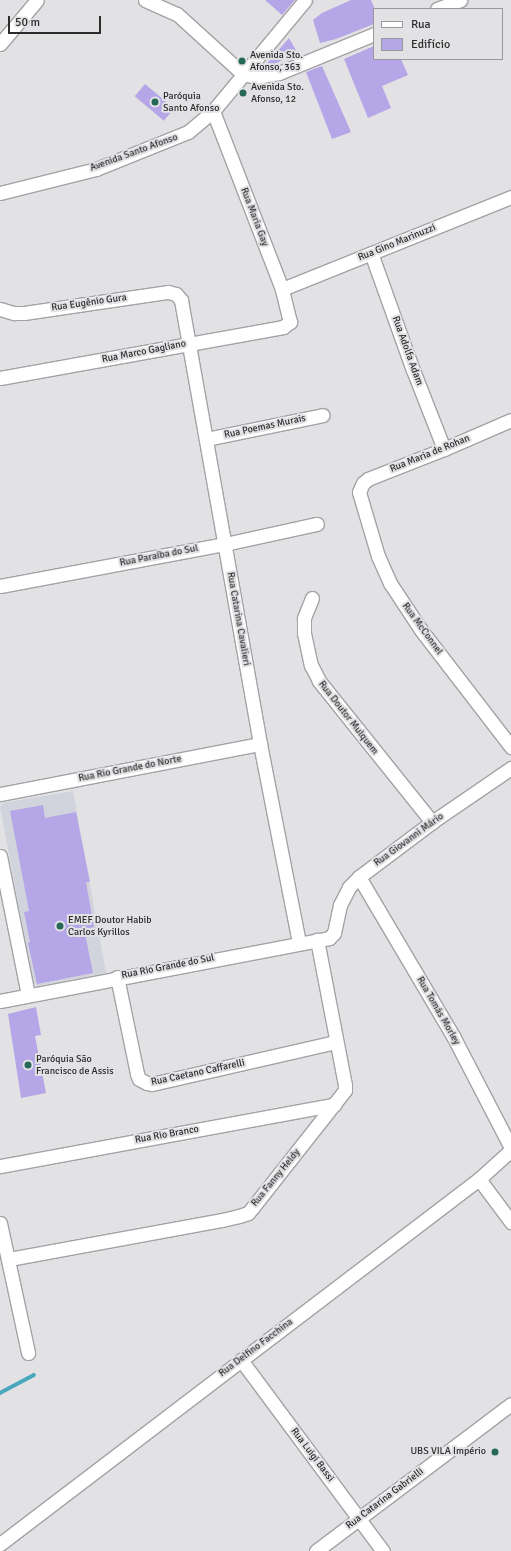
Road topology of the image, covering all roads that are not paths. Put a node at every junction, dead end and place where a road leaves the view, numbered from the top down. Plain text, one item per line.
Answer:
1 (37, 0) edge
2 (145, 0) edge
3 (305, 0) edge
4 (460, 0) edge
5 (440, 8) edge
6 (373, 34) edge
7 (0, 44) edge
8 (243, 74) junction
9 (213, 111) junction
10 (0, 193) edge
11 (511, 197) edge
12 (371, 253) junction
13 (282, 289) junction
14 (178, 296) joint
15 (0, 309) edge
16 (287, 325) joint
17 (189, 344) junction
18 (0, 378) edge
19 (323, 415) dead end
20 (511, 420) edge
21 (206, 439) junction
22 (444, 449) junction
23 (360, 498) joint
24 (317, 524) dead end
25 (225, 544) junction
26 (0, 586) edge
27 (312, 598) dead end
28 (260, 744) junction
29 (511, 747) edge
30 (511, 768) edge
31 (0, 794) edge
32 (432, 822) junction
33 (0, 856) edge
34 (359, 877) junction
35 (334, 933) joint
36 (317, 940) junction
37 (299, 942) junction
38 (117, 977) junction
39 (28, 995) junction
40 (0, 1001) edge
41 (336, 1042) junction
42 (334, 1105) junction
43 (511, 1149) edge
44 (0, 1166) edge
45 (480, 1179) junction
46 (511, 1222) edge
47 (0, 1223) edge
48 (8, 1259) junction
49 (28, 1353) dead end
50 (241, 1360) junction
51 (511, 1404) edge
52 (359, 1518) junction
53 (4, 1546) edge
54 (316, 1551) edge
55 (383, 1551) edge

1 - 7 street
2 - 8 street
3 - 8 street, Avenida Santo Afonso
4 - 5 street
6 - 8 street
8 - 9 street, Avenida Santo Afonso
9 - 10 street, Avenida Santo Afonso
9 - 13 street, Rua Maria Gay
11 - 12 street, Rua Gino Marinuzzi
12 - 13 street, Rua Gino Marinuzzi
12 - 22 street, Rua Adolfa Adam
13 - 16 street, Rua Maria Gay
14 - 15 street, Rua Eugênio Gura
14 - 17 street, Rua Catarina Cavalieri
16 - 17 street, Rua Marco Gagliano
17 - 18 street, Rua Marco Gagliano
17 - 21 street, Rua Catarina Cavalieri
19 - 21 street, Rua Poemas Murais
20 - 22 street, Rua Maria de Rohan
21 - 25 street, Rua Catarina Cavalieri
22 - 23 street, Rua Maria de Rohan
23 - 29 street, Rua McConnel
24 - 25 street, Rua Paraíba do Sul
25 - 26 street, Rua Paraíba do Sul
25 - 28 street, Rua Catarina Cavalieri
27 - 32 street, Rua Doutor Mulquem
28 - 31 street, Rua Rio Grande do Norte
28 - 37 street, Rua Catarina Cavalieri
30 - 32 street, Rua Giovanni Mário
32 - 34 street, Rua Giovanni Mário
33 - 39 street
34 - 35 street, Rua Giovanni Mário
34 - 43 street, Rua Tomás Morley
35 - 36 street, Rua Rio Grande do Sul
36 - 37 street, Rua Rio Grande do Sul
36 - 41 street, Rua Fanny Heldy
37 - 38 street, Rua Rio Grande do Sul
38 - 39 street, Rua Rio Grande do Sul
38 - 41 street, Rua Caetano Caffarelli
39 - 40 street, Rua Rio Grande do Sul
41 - 42 street, Rua Fanny Heldy
42 - 44 street, Rua Rio Branco
42 - 48 street, Rua Fanny Heldy
43 - 45 street, Rua Delfino Facchina
45 - 46 street
45 - 50 street, Rua Delfino Facchina
47 - 48 street
48 - 49 street
50 - 52 street, Rua Luigi Bassi
50 - 53 street, Rua Delfino Facchina
51 - 52 street, Rua Catarina Gabrielli
52 - 54 street, Rua Catarina Gabrielli
52 - 55 street, Rua Luigi Bassi

